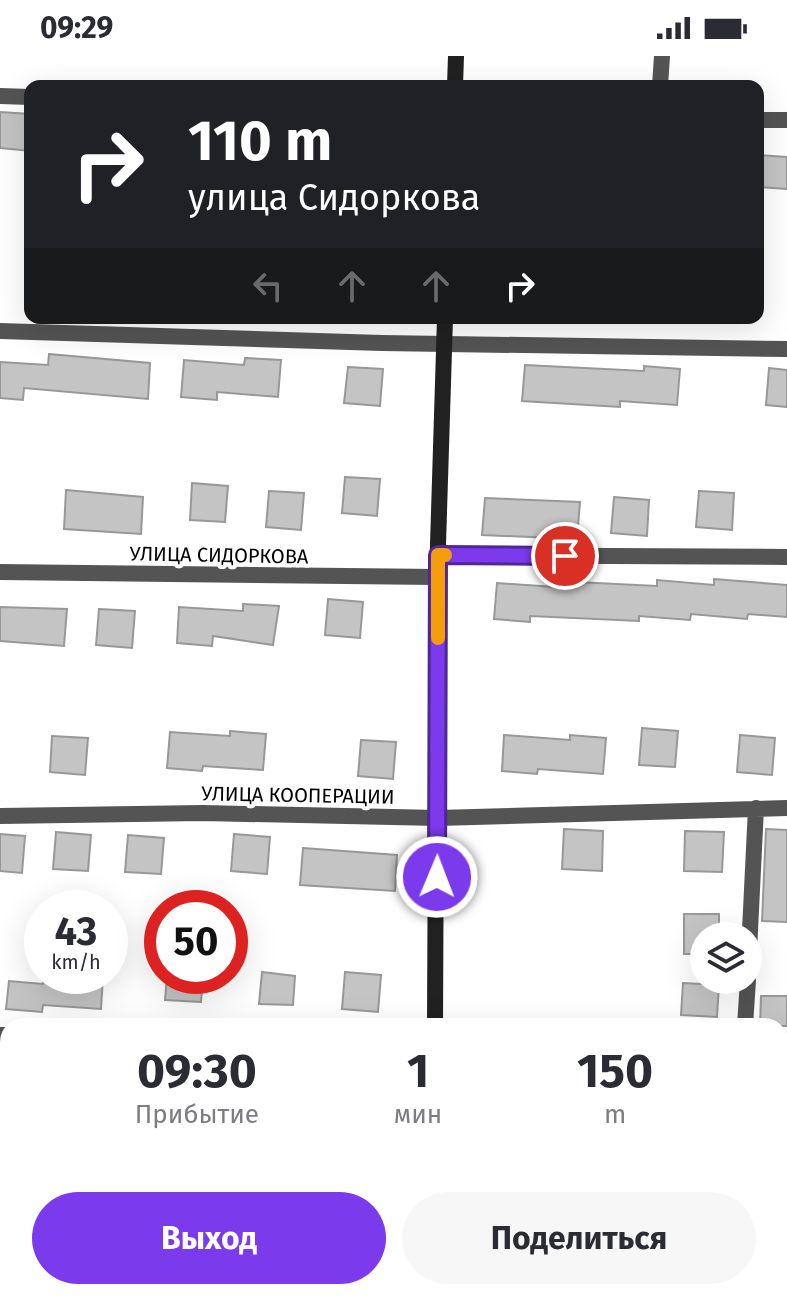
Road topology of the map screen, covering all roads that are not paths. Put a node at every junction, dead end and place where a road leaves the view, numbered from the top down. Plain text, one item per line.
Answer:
1 (456, 56) edge
2 (662, 56) edge
3 (455, 80) edge
4 (660, 80) edge
5 (0, 96) edge
6 (24, 97) edge
7 (764, 120) edge
8 (787, 120) edge
9 (445, 324) edge
10 (0, 331) edge
11 (444, 341) junction
12 (787, 349) edge
13 (438, 555) junction
14 (787, 557) edge
15 (0, 572) edge
16 (437, 577) junction
17 (756, 808) junction
18 (787, 808) edge
19 (0, 816) edge
20 (438, 818) junction
21 (750, 922) edge
22 (747, 994) edge
23 (435, 1018) edge
24 (746, 1018) edge

1 - 3 main road
2 - 4 street
5 - 6 street
7 - 8 street
9 - 11 main road
10 - 11 street
11 - 12 street
11 - 13 main road
13 - 14 street
13 - 16 main road
15 - 16 street, УЛИЦА СИДОРКОВА
16 - 20 main road
17 - 18 street, УЛИЦА КООПЕРАЦИИ
17 - 20 street, УЛИЦА КООПЕРАЦИИ
17 - 21 street
19 - 20 street, УЛИЦА КООПЕРАЦИИ
20 - 23 main road
22 - 24 street

